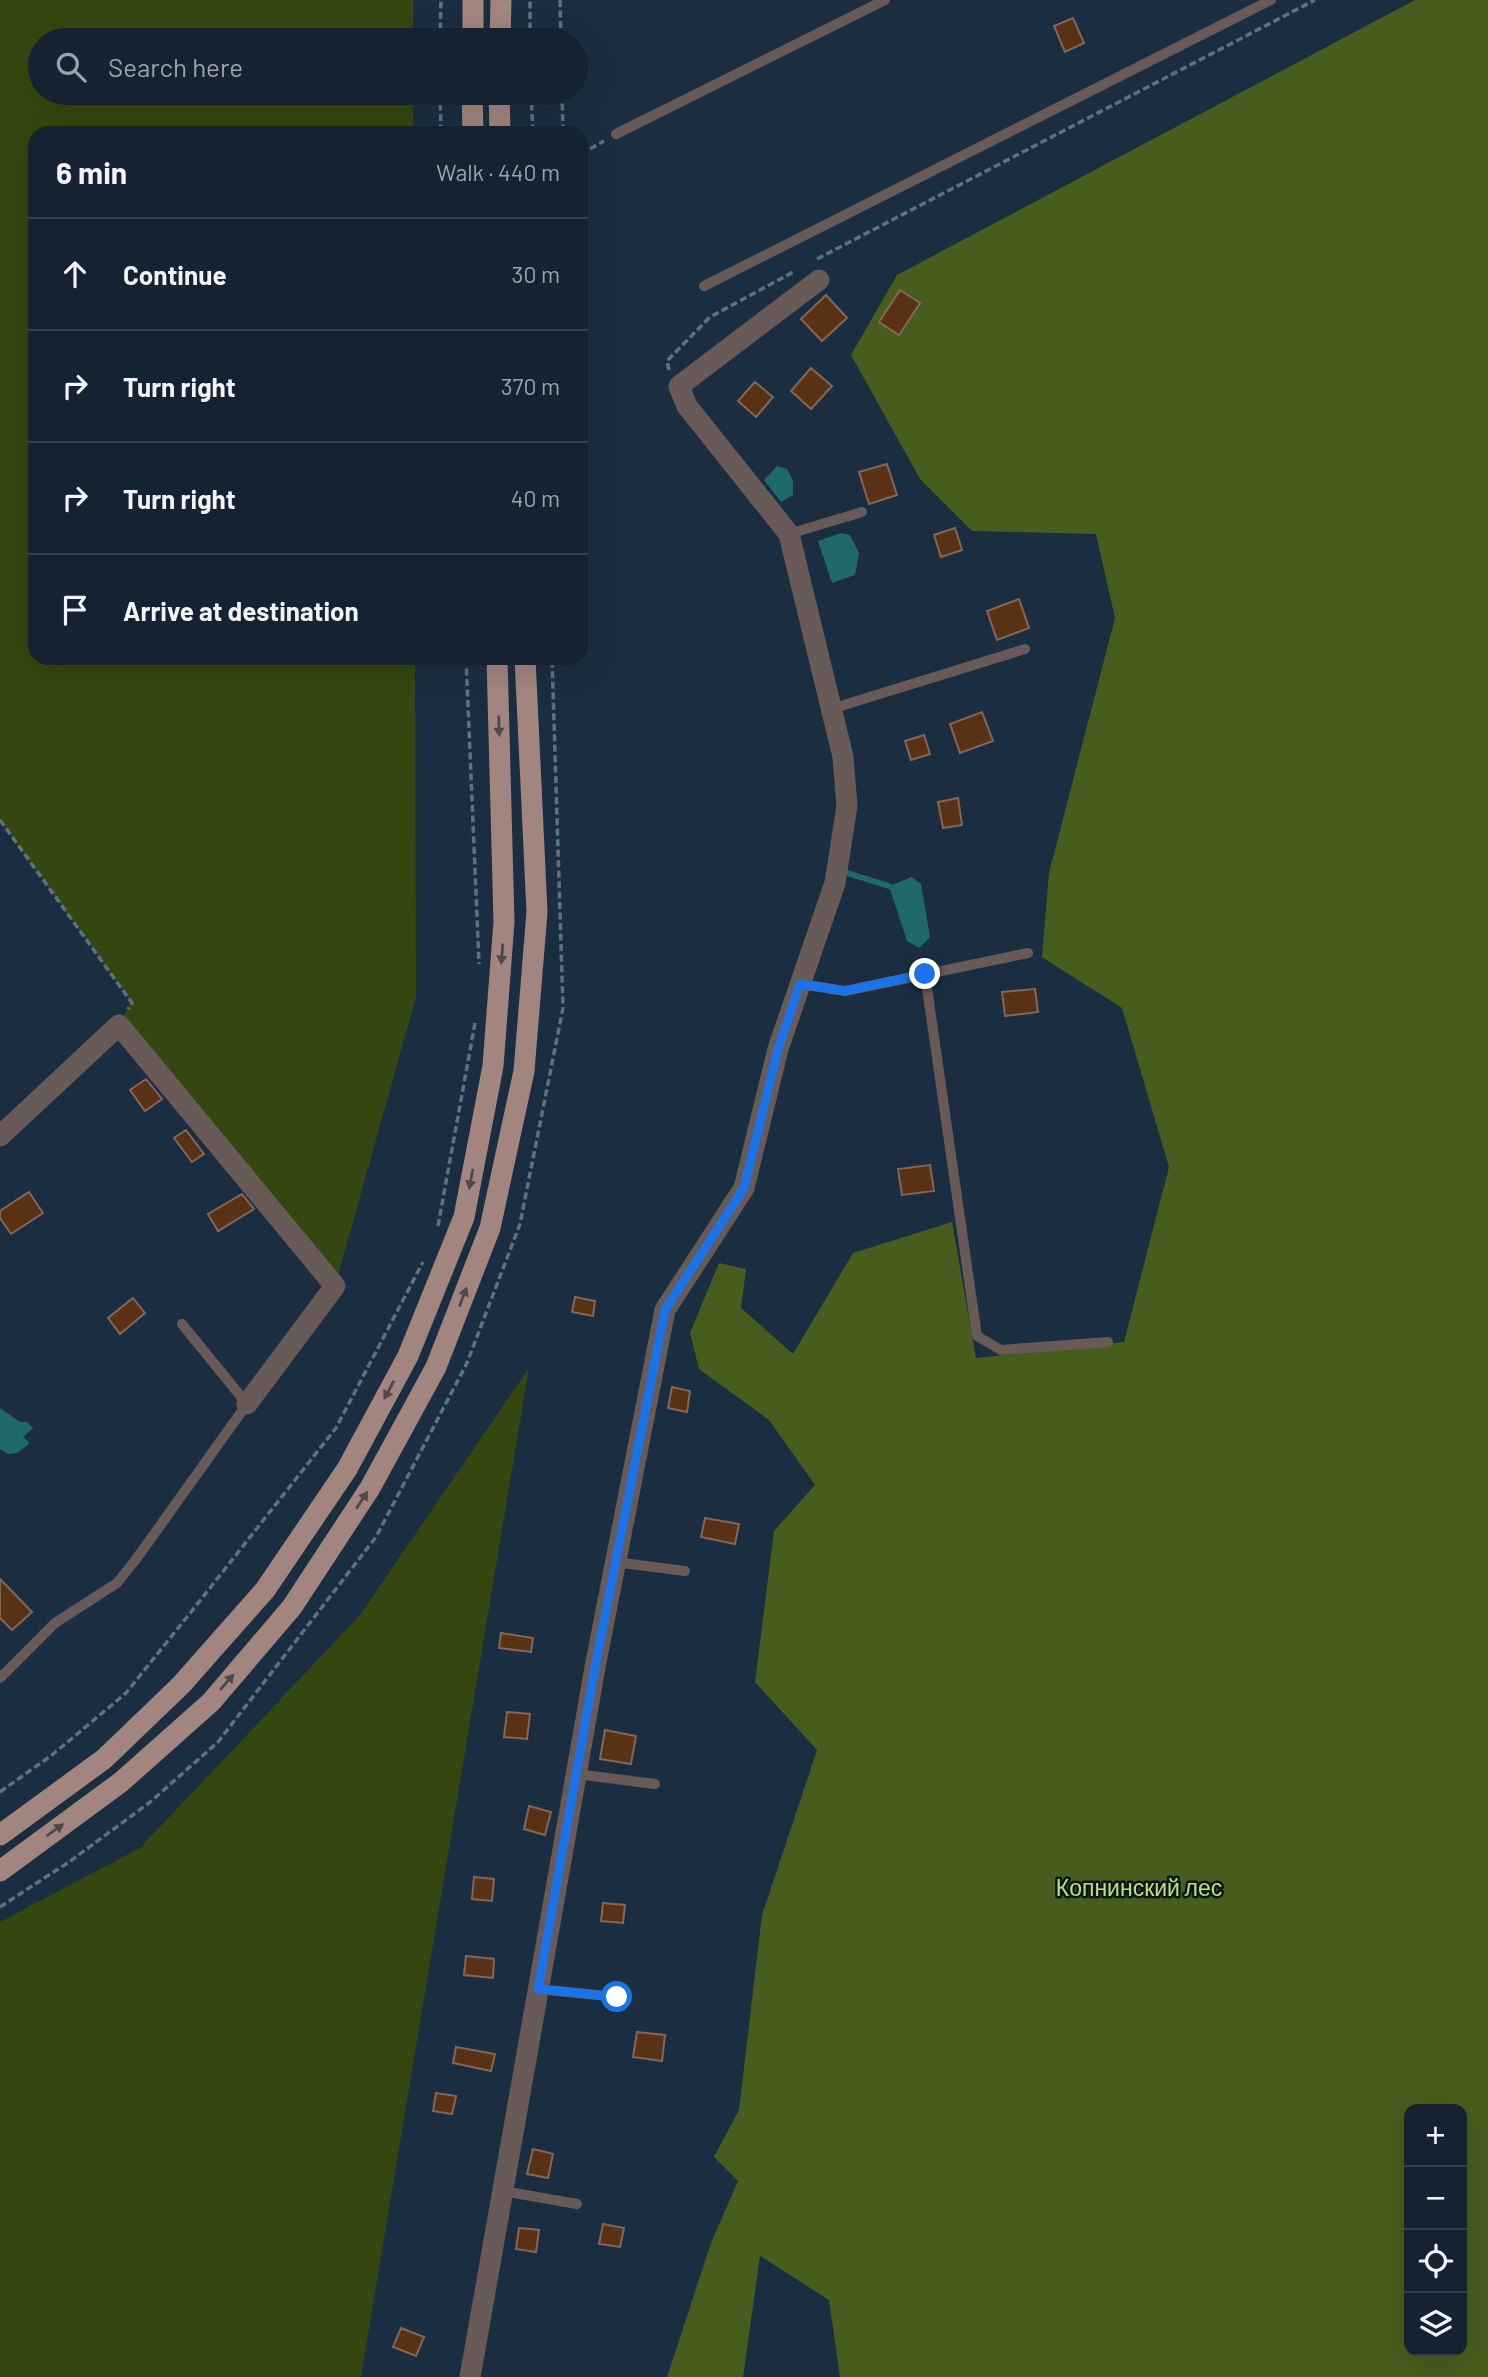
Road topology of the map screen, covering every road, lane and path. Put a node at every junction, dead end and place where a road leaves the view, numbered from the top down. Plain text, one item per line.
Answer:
1 (441, 0) edge
2 (473, 0) edge
3 (501, 0) edge
4 (530, 0) edge
5 (560, 0) edge
6 (885, 0) edge
7 (1271, 0) edge
8 (1315, 0) edge
9 (440, 28) edge
10 (473, 28) edge
11 (500, 28) edge
12 (530, 28) edge
13 (561, 28) edge
14 (440, 105) edge
15 (472, 105) edge
16 (499, 105) edge
17 (532, 105) edge
18 (562, 105) edge
19 (441, 126) edge
20 (473, 126) edge
21 (500, 126) edge
22 (533, 126) edge
23 (563, 126) edge
24 (616, 134) joint
25 (588, 150) edge
26 (814, 269) junction
27 (704, 286) dead end
28 (679, 386) junction
29 (862, 512) dead end
30 (789, 534) junction
31 (1025, 649) dead end
32 (497, 665) edge
33 (525, 665) edge
34 (831, 709) junction
35 (0, 820) edge
36 (1028, 953) dead end
37 (925, 974) junction
38 (800, 984) junction
39 (119, 1025) junction
40 (0, 1136) edge
41 (182, 1324) dead end
42 (1108, 1342) dead end
43 (247, 1404) junction
44 (615, 1562) junction
45 (685, 1570) dead end
46 (0, 1658) edge
47 (10, 1668) junction
48 (0, 1678) edge
49 (576, 1774) junction
50 (655, 1784) dead end
51 (0, 1835) edge
52 (0, 1871) edge
53 (538, 1989) junction
54 (617, 1997) dead end
55 (503, 2192) junction
56 (577, 2204) dead end
57 (470, 2377) edge

1 - 9 path
2 - 10 main road
3 - 11 main road
4 - 12 path
5 - 13 path
6 - 24 lane
7 - 27 lane
8 - 26 path
14 - 19 path
15 - 20 main road
16 - 21 main road
17 - 22 path
18 - 23 path
24 - 25 path
26 - 28 street
26 - 28 path
28 - 30 street
29 - 30 lane
30 - 34 street
31 - 34 lane
32 -> 51 main road
52 -> 33 main road
34 - 38 street
35 - 39 path
36 - 37 lane
37 - 38 lane
37 - 42 lane
38 - 44 street
39 - 40 street
39 - 43 street
41 - 43 lane
43 - 47 lane
44 - 45 lane
44 - 49 street
46 - 47 lane
47 - 48 lane
49 - 50 lane
49 - 53 street
53 - 54 lane
53 - 55 street
55 - 56 lane
55 - 57 street

